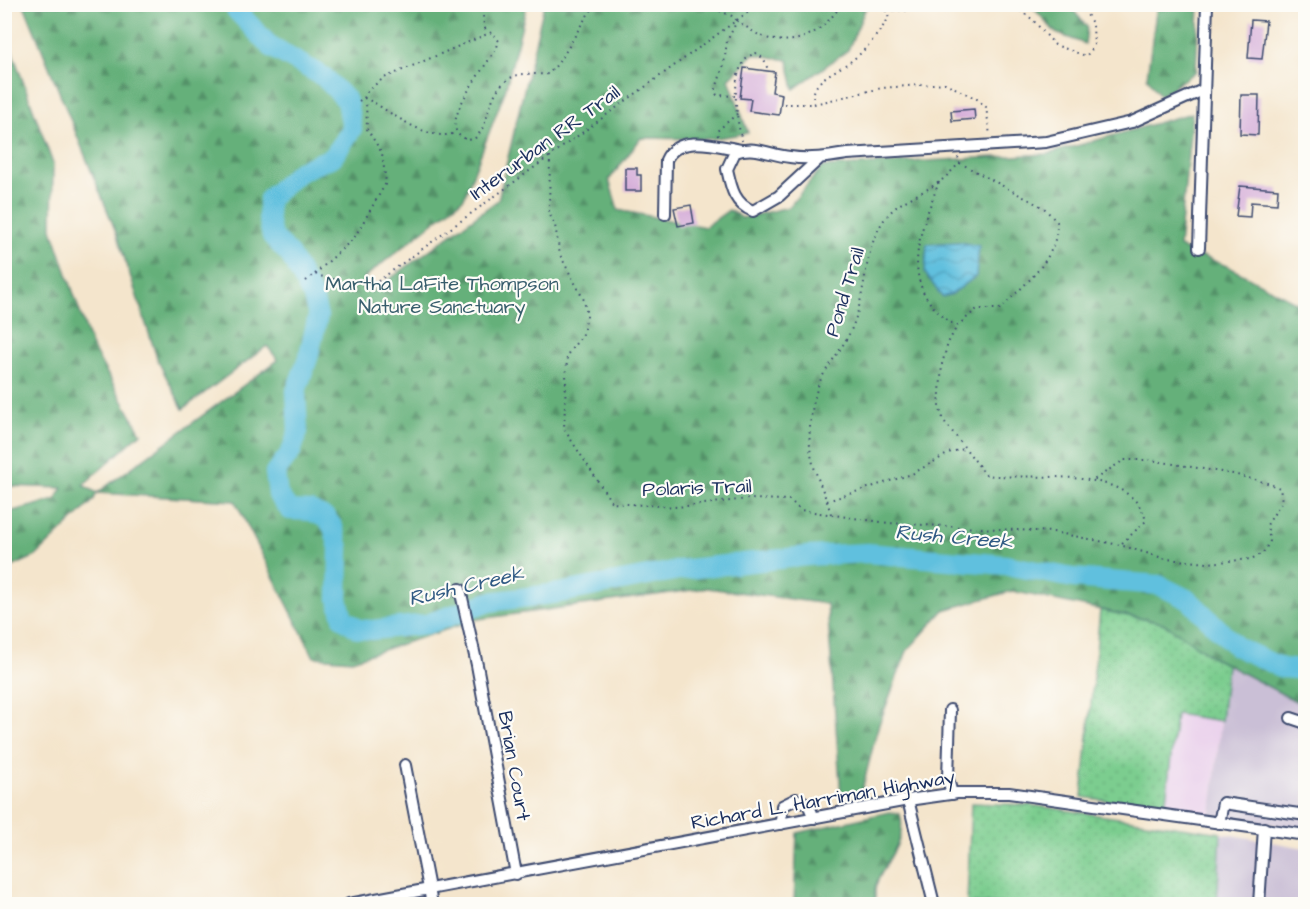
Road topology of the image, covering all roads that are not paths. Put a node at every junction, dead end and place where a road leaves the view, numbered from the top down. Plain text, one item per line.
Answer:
1 (1207, 4) edge
2 (1203, 90) junction
3 (742, 150) junction
4 (820, 158) junction
5 (665, 214) dead end
6 (1199, 248) dead end
7 (460, 590) dead end
8 (950, 710) dead end
9 (1291, 718) dead end
10 (1305, 723) edge
11 (405, 765) dead end
12 (952, 794) junction
13 (908, 800) junction
14 (1305, 815) edge
15 (814, 818) junction
16 (1219, 823) junction
17 (781, 824) junction
18 (1264, 828) junction
19 (1305, 835) edge
20 (516, 874) junction
21 (428, 890) junction
22 (349, 904) edge
23 (432, 904) edge
24 (934, 904) edge
25 (1259, 904) edge

1 - 2 street
2 - 4 street
2 - 6 street
3 - 4 street
3 - 4 street
3 - 5 street
7 - 20 street, Brian Court
8 - 12 street
9 - 10 street
11 - 21 street
12 - 13 street, Richard L. Harriman Highway
12 - 16 street, Richard L. Harriman Highway
13 - 15 street, Richard L. Harriman Highway
13 - 24 street
14 - 16 street
15 - 17 street, Richard L. Harriman Highway
15 - 17 street
16 - 18 street, Richard L. Harriman Highway
17 - 20 street, Richard L. Harriman Highway
18 - 19 street, Richard L. Harriman Highway
18 - 25 street
20 - 21 street, Richard L. Harriman Highway
21 - 22 street, Richard L. Harriman Highway
21 - 23 street

